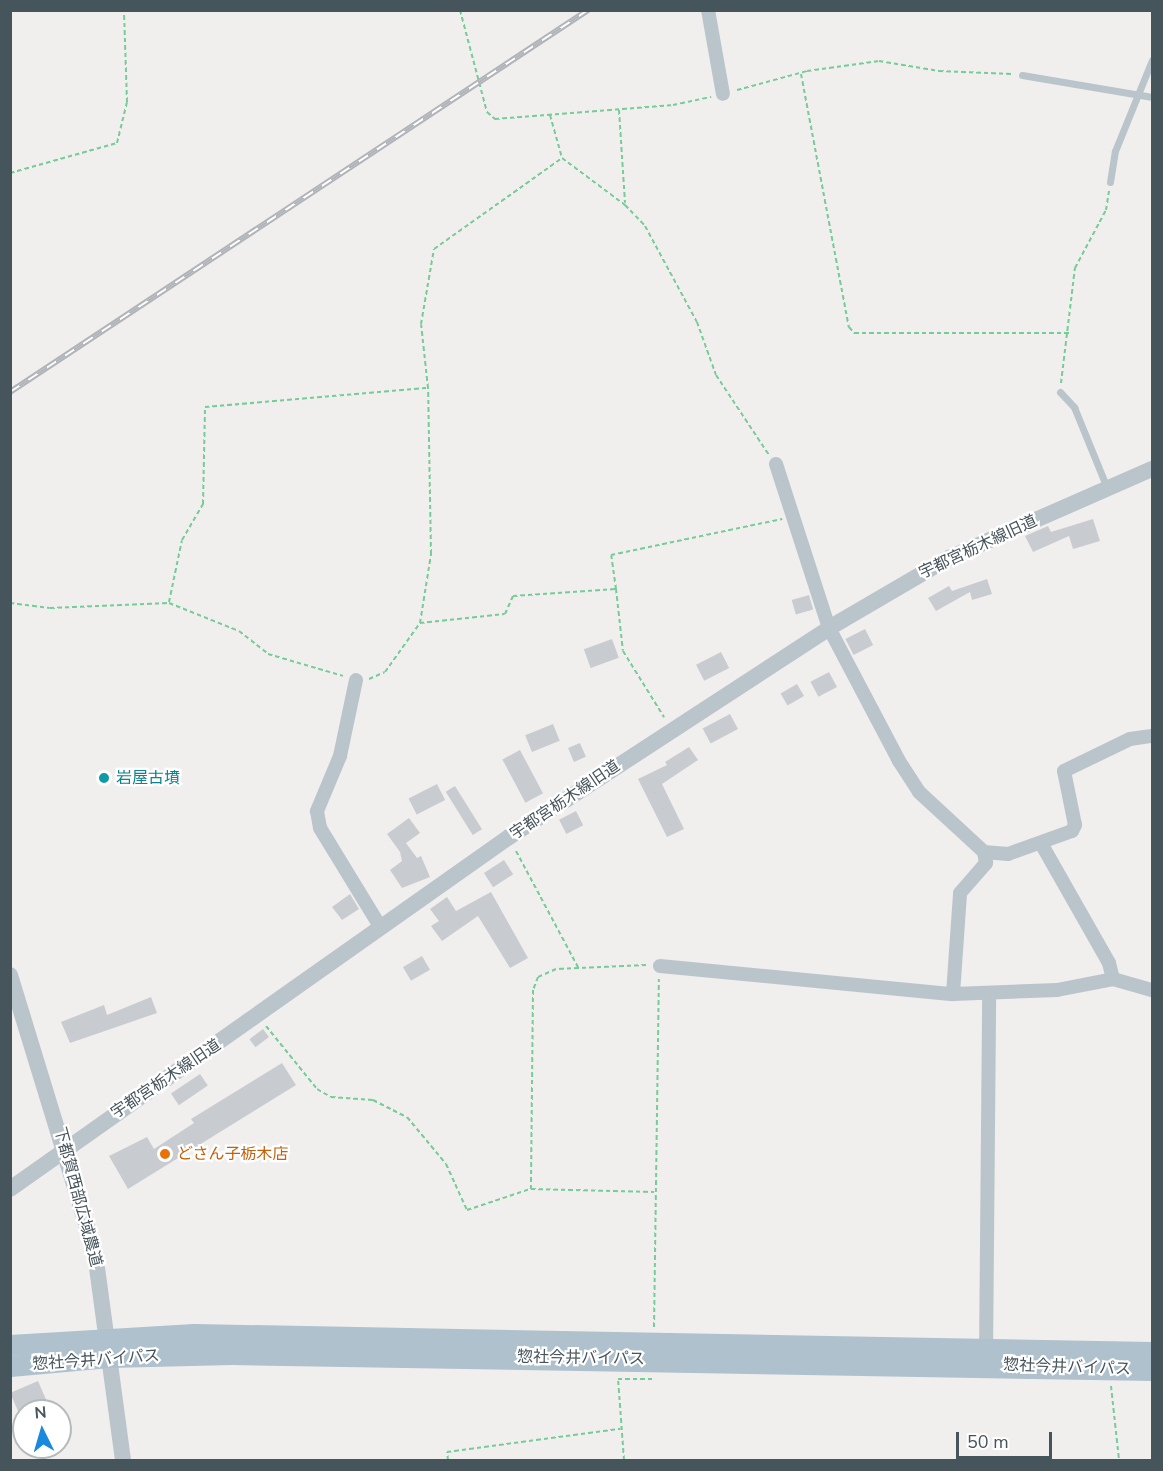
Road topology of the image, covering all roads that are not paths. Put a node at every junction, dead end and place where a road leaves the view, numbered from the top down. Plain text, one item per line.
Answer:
1 (708, 10) edge
2 (1152, 60) edge
3 (1022, 75) dead end
4 (723, 94) dead end
5 (1136, 96) junction
6 (1152, 97) edge
7 (1110, 182) road end
8 (1060, 392) road end
9 (776, 464) road end
10 (1152, 469) edge
11 (1108, 489) junction
12 (829, 628) junction
13 (356, 680) road end
14 (1152, 736) edge
15 (1042, 845) junction
16 (984, 852) junction
17 (381, 928) junction
18 (660, 966) road end
19 (10, 975) edge
20 (1113, 979) junction
21 (1152, 990) edge
22 (953, 994) junction
23 (989, 996) junction
24 (66, 1148) junction
25 (10, 1189) edge
26 (10, 1346) edge
27 (108, 1347) junction
28 (1152, 1352) edge
29 (986, 1357) junction
30 (10, 1366) edge
31 (1152, 1370) edge
32 (123, 1461) edge

1 - 4 street
2 - 5 lane
3 - 5 lane
5 - 6 lane
5 - 7 lane
8 - 11 lane
9 - 12 street
10 - 11 street, 宇都宮栃木線旧道
11 - 12 street, 宇都宮栃木線旧道
12 - 16 street
12 - 17 street, 宇都宮栃木線旧道
13 - 17 street
14 - 15 street
15 - 16 street
15 - 20 street
16 - 22 street
17 - 24 street, 宇都宮栃木線旧道
18 - 22 street
19 - 24 street, 下都賀西部広域農道
20 - 21 street
20 - 23 street
22 - 23 street
23 - 29 street
24 - 25 street, 宇都宮栃木線旧道
24 - 27 street, 下都賀西部広域農道
26 - 27 main road, 惣社今井バイパス
27 - 29 main road, 惣社今井バイパス
27 - 30 main road, 惣社今井バイパス
27 - 32 street, 下都賀西部広域農道
28 - 29 main road, 惣社今井バイパス
29 - 31 main road, 惣社今井バイパス

